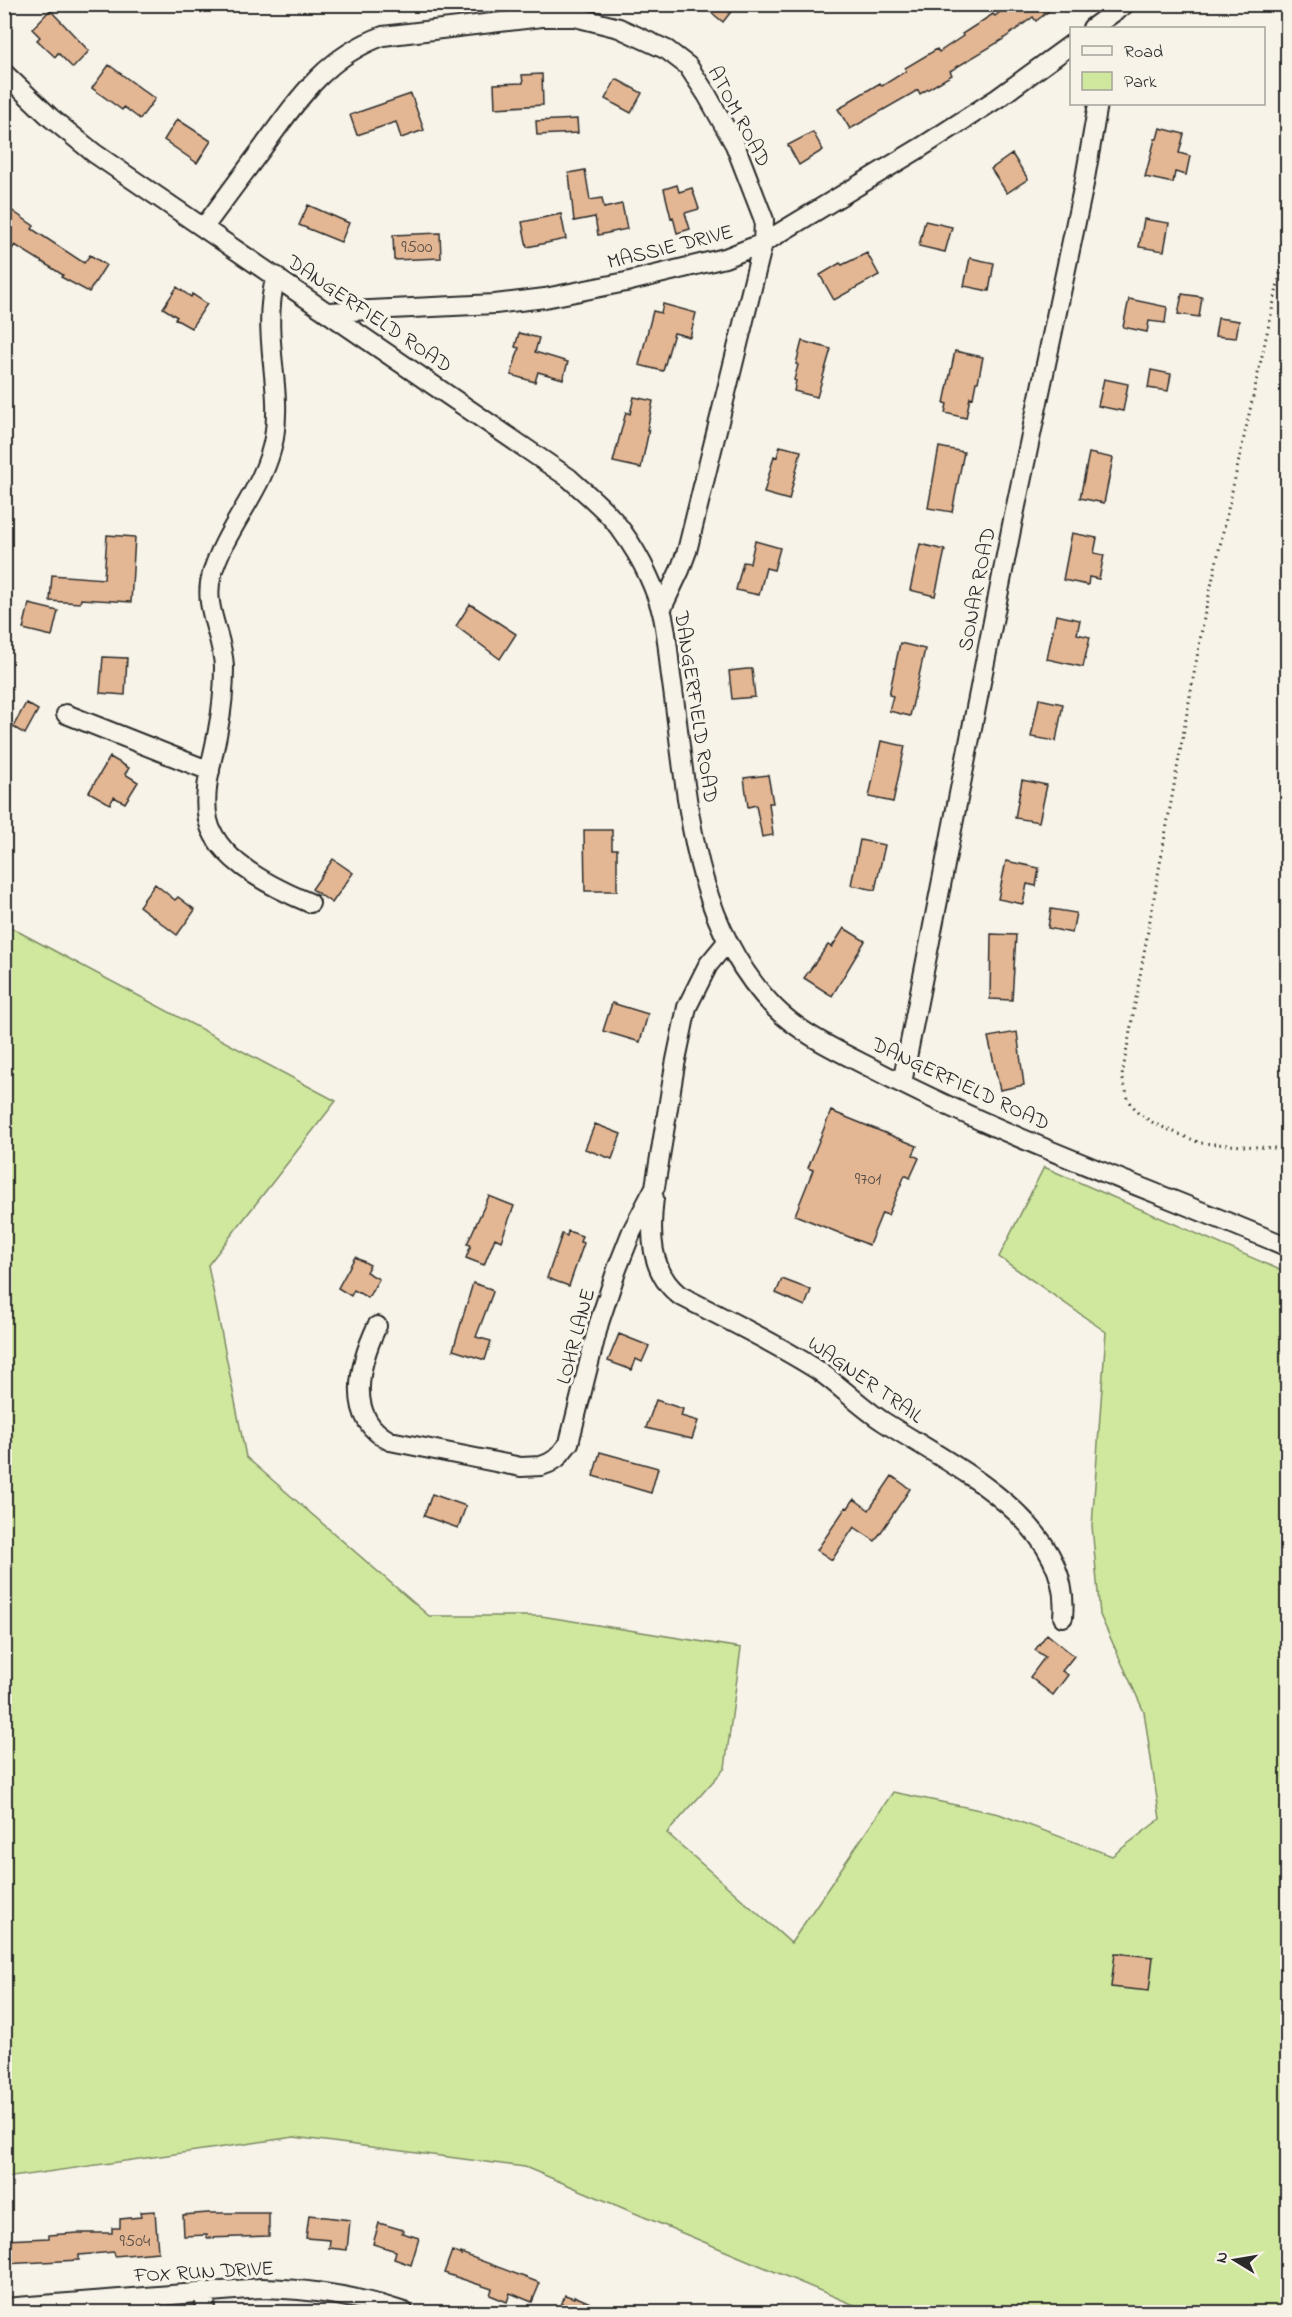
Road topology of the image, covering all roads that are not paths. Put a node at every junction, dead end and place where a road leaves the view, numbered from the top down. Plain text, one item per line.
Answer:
1 (1125, 4) edge
2 (1093, 27) edge
3 (1070, 45) edge
4 (4, 74) edge
5 (1098, 105) edge
6 (204, 227) junction
7 (763, 243) junction
8 (276, 276) junction
9 (329, 312) junction
10 (661, 610) junction
11 (66, 714) dead end
12 (210, 771) junction
13 (310, 903) dead end
14 (727, 942) junction
15 (902, 1083) junction
16 (655, 1187) junction
17 (1287, 1247) edge
18 (377, 1326) dead end
19 (1063, 1617) dead end
20 (204, 2291) junction
21 (4, 2307) edge
22 (206, 2313) edge
23 (404, 2313) edge

1 - 2 street
3 - 7 street, MASSIE DRIVE
4 - 6 street, DANGERFIELD ROAD
5 - 15 street, SONAR ROAD
6 - 7 street, ATOM ROAD
6 - 8 street, DANGERFIELD ROAD
7 - 9 street, MASSIE DRIVE
7 - 10 street, ATOM ROAD
8 - 9 street, DANGERFIELD ROAD
8 - 12 street
9 - 10 street, DANGERFIELD ROAD
10 - 14 street, DANGERFIELD ROAD
11 - 12 street
12 - 13 street
14 - 15 street, DANGERFIELD ROAD
14 - 16 street, LOHR LANE
15 - 17 street, DANGERFIELD ROAD
16 - 18 street, LOHR LANE
16 - 19 street, WAGNER TRAIL
20 - 21 street, FOX RUN DRIVE
20 - 22 street
20 - 23 street, FOX RUN DRIVE

